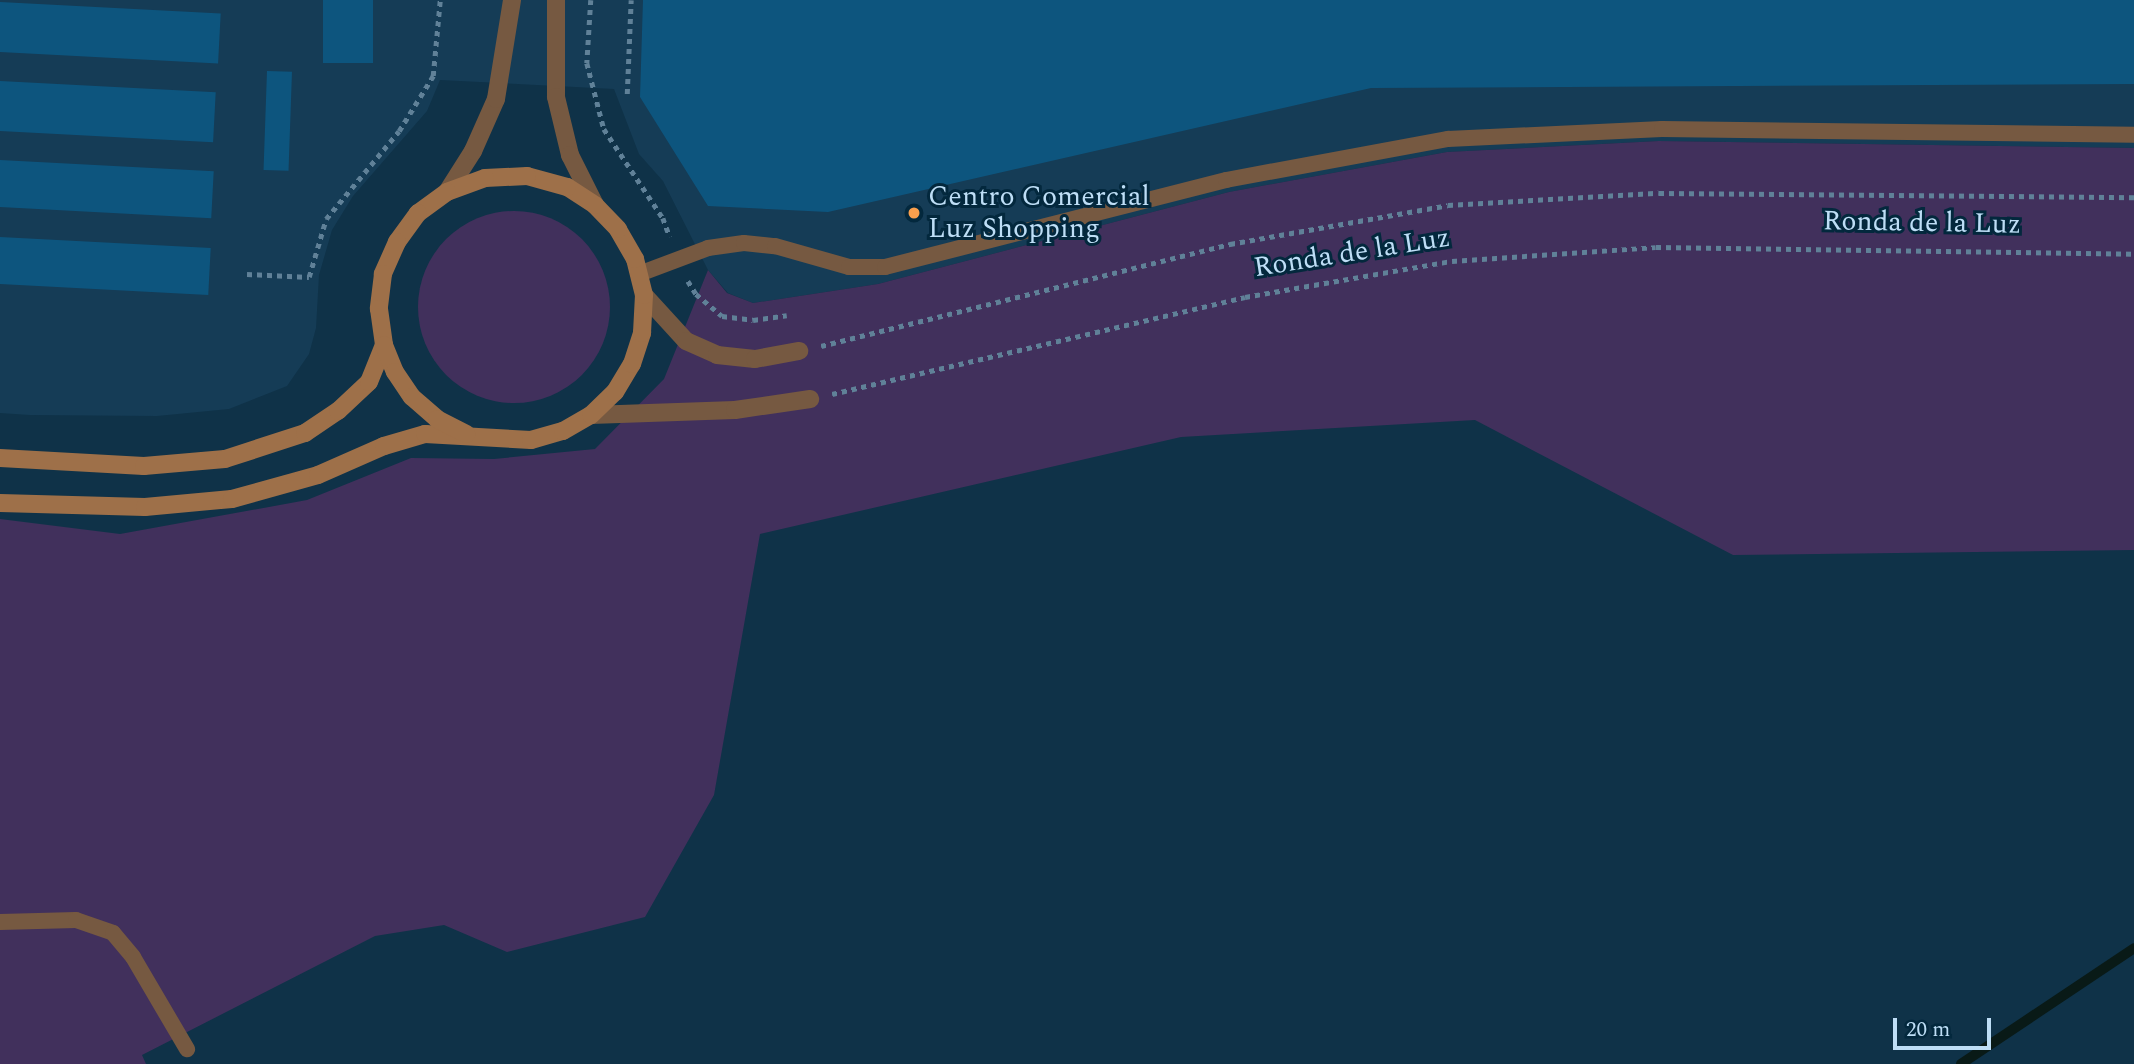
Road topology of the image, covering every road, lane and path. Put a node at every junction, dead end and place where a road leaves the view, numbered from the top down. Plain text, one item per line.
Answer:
1 (440, 0) edge
2 (513, 0) edge
3 (556, 0) edge
4 (591, 0) edge
5 (631, 0) edge
6 (627, 94) dead end
7 (2134, 135) edge
8 (447, 192) junction
9 (2134, 197) edge
10 (595, 205) junction
11 (2134, 254) edge
12 (678, 258) junction
13 (247, 274) dead end
14 (639, 274) junction
15 (644, 295) junction
16 (786, 315) dead end
17 (384, 345) junction
18 (799, 351) joint
19 (810, 399) joint
20 (592, 415) junction
21 (466, 434) junction
22 (0, 458) edge
23 (0, 503) edge
24 (0, 922) edge
25 (187, 1049) dead end

1 - 13 path
2 - 8 street
3 - 10 street
4 - 12 path
5 - 6 path
7 - 12 lane
8 - 10 street
8 - 17 street
9 - 18 path, Ronda de la Luz
10 - 14 street
11 - 19 path, Ronda de la Luz
12 - 14 lane
12 - 16 path
14 - 15 street
15 - 18 street
15 - 20 street
17 - 21 street
17 - 22 street
19 - 20 street
20 - 21 street
21 - 23 street
24 - 25 lane

